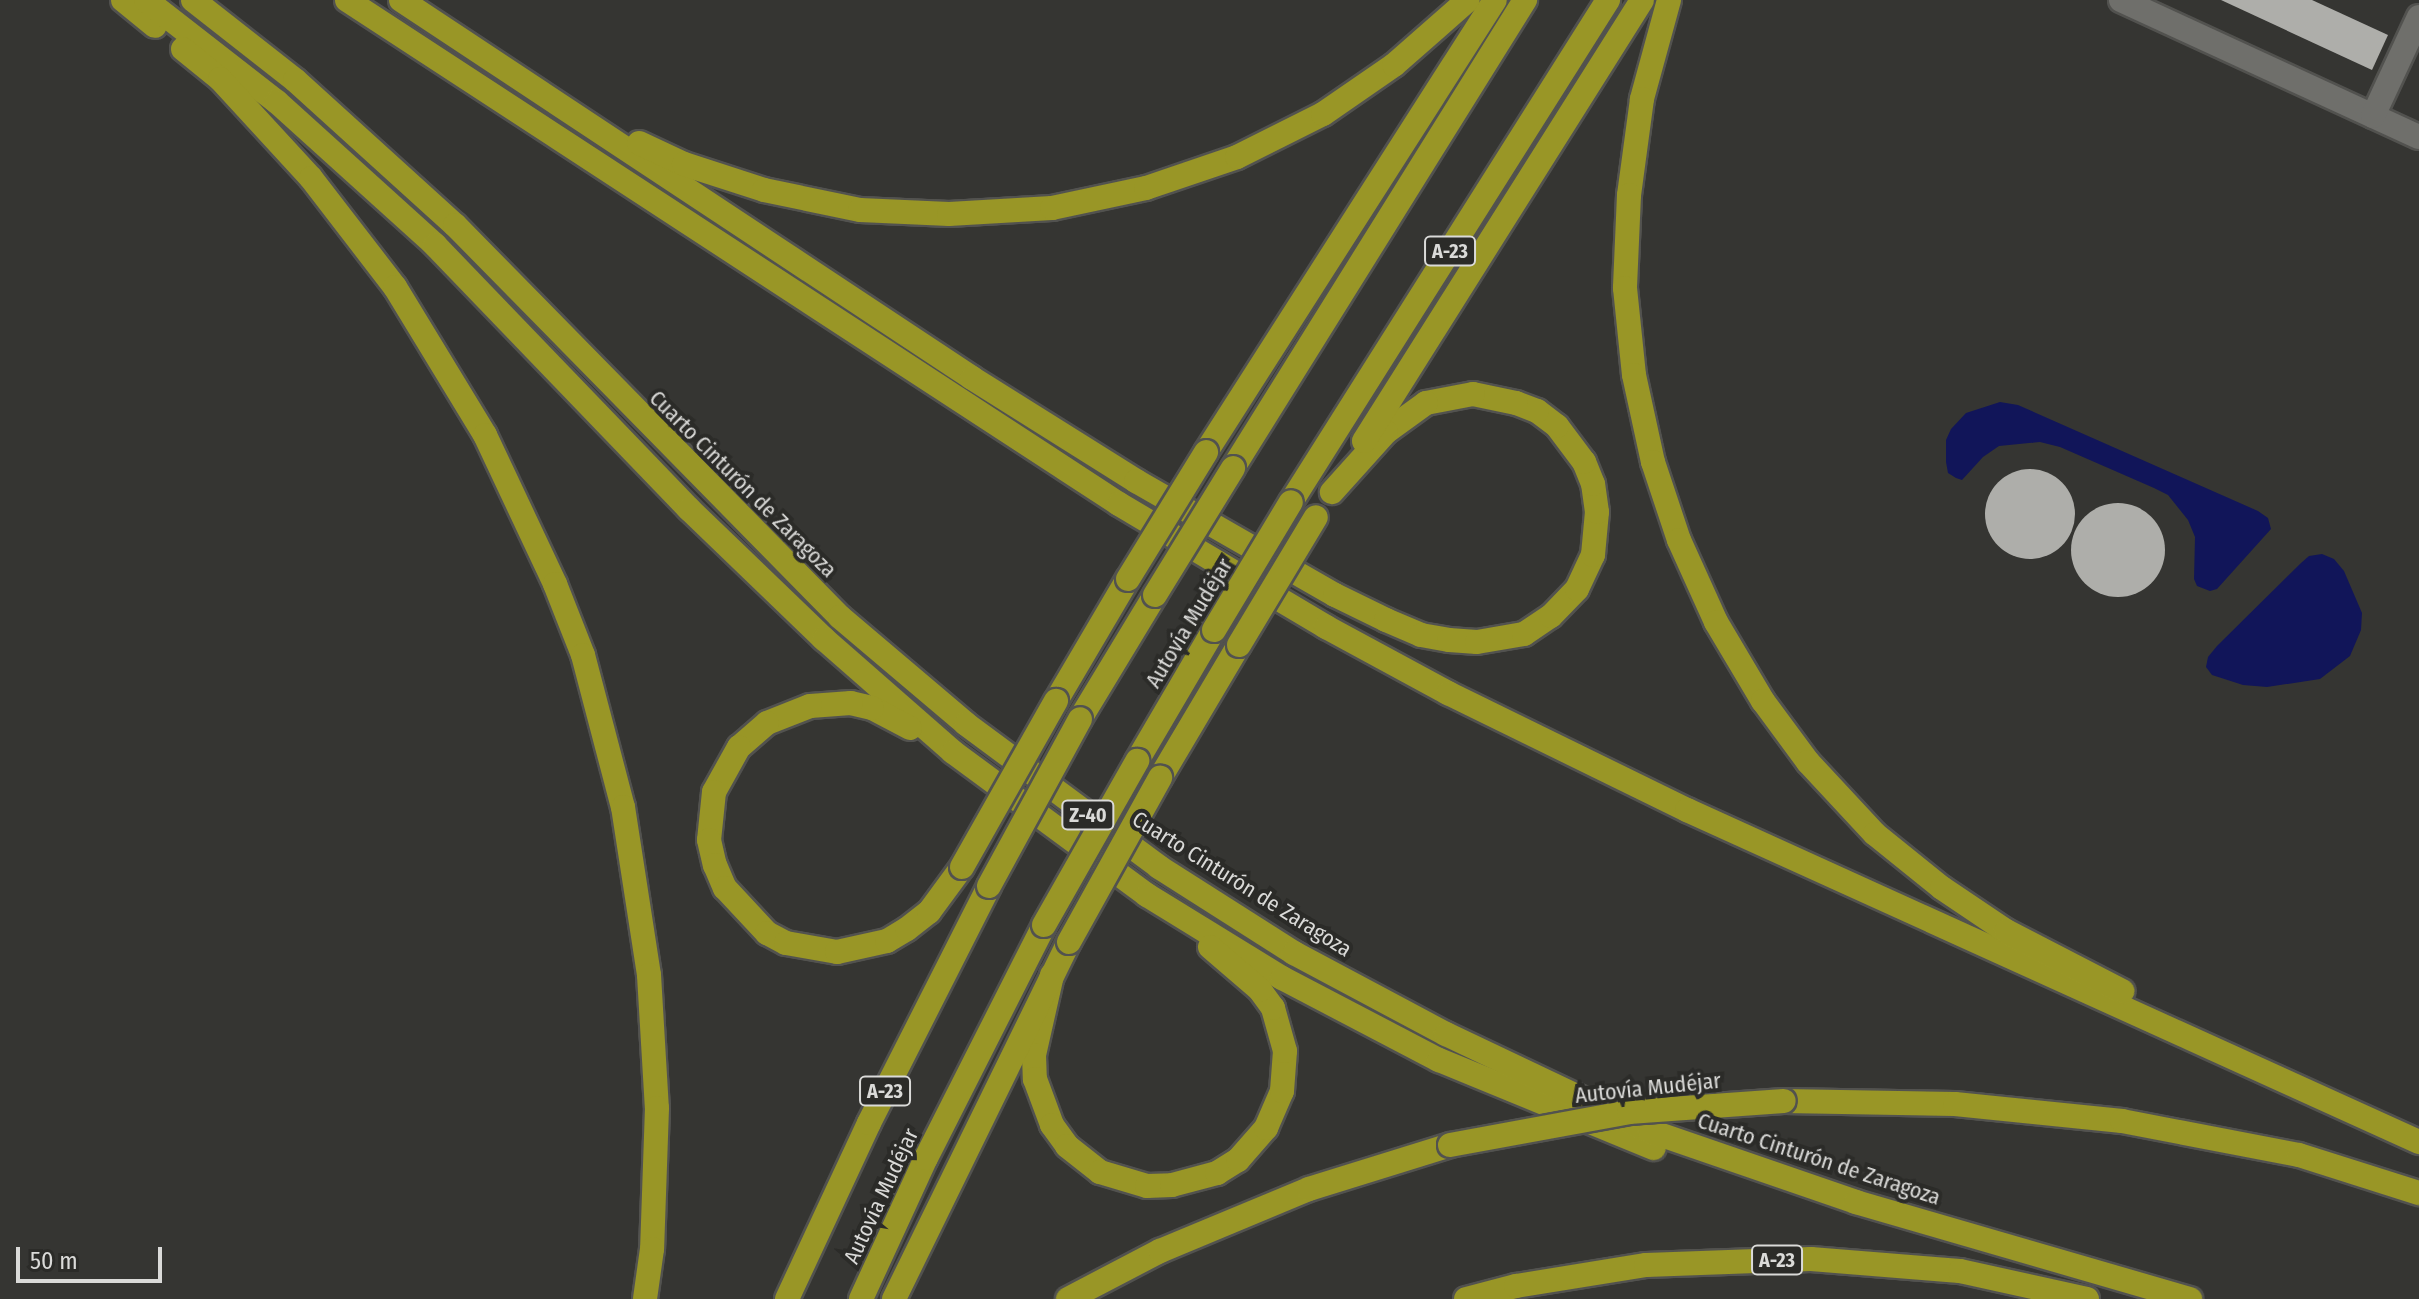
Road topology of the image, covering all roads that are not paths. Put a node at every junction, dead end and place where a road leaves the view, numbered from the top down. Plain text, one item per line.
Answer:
1 (123, 0) edge
2 (146, 0) edge
3 (193, 0) edge
4 (347, 0) edge
5 (401, 0) edge
6 (1468, 0) edge
7 (1495, 0) edge
8 (1525, 0) edge
9 (1608, 0) edge
10 (1642, 0) edge
11 (1669, 0) edge
12 (2121, 0) edge
13 (2419, 17) edge
14 (556, 103) junction
15 (2373, 116) junction
16 (2419, 137) edge
17 (1332, 492) junction
18 (953, 752) junction
19 (1147, 895) junction
20 (1052, 975) junction
21 (2409, 1137) edge
22 (2419, 1193) edge
23 (1856, 1202) junction
24 (645, 1299) edge
25 (787, 1299) edge
26 (861, 1299) edge
27 (894, 1299) edge
28 (1068, 1299) edge
29 (1466, 1299) edge
30 (2087, 1299) edge
31 (2190, 1299) edge

1 - 24 highway
2 - 18 highway
3 - 23 highway, Cuarto Cinturón de Zaragoza / Z-40
4 - 21 highway
5 - 14 highway
6 - 14 highway
7 - 18 highway, bridge
8 - 25 highway, Autovía Mudéjar / A-23, bridge
9 - 26 highway, Autovía Mudéjar / A-23, bridge
10 - 17 highway
11 - 21 highway
12 - 15 street
13 - 15 street
14 - 17 highway
15 - 16 street
17 - 20 highway, bridge
18 - 19 highway
19 - 20 highway
19 - 23 highway
20 - 27 highway
22 - 28 highway, Autovía Mudéjar, bridge
23 - 31 highway, Cuarto Cinturón de Zaragoza / Z-40
29 - 30 highway, A-23

